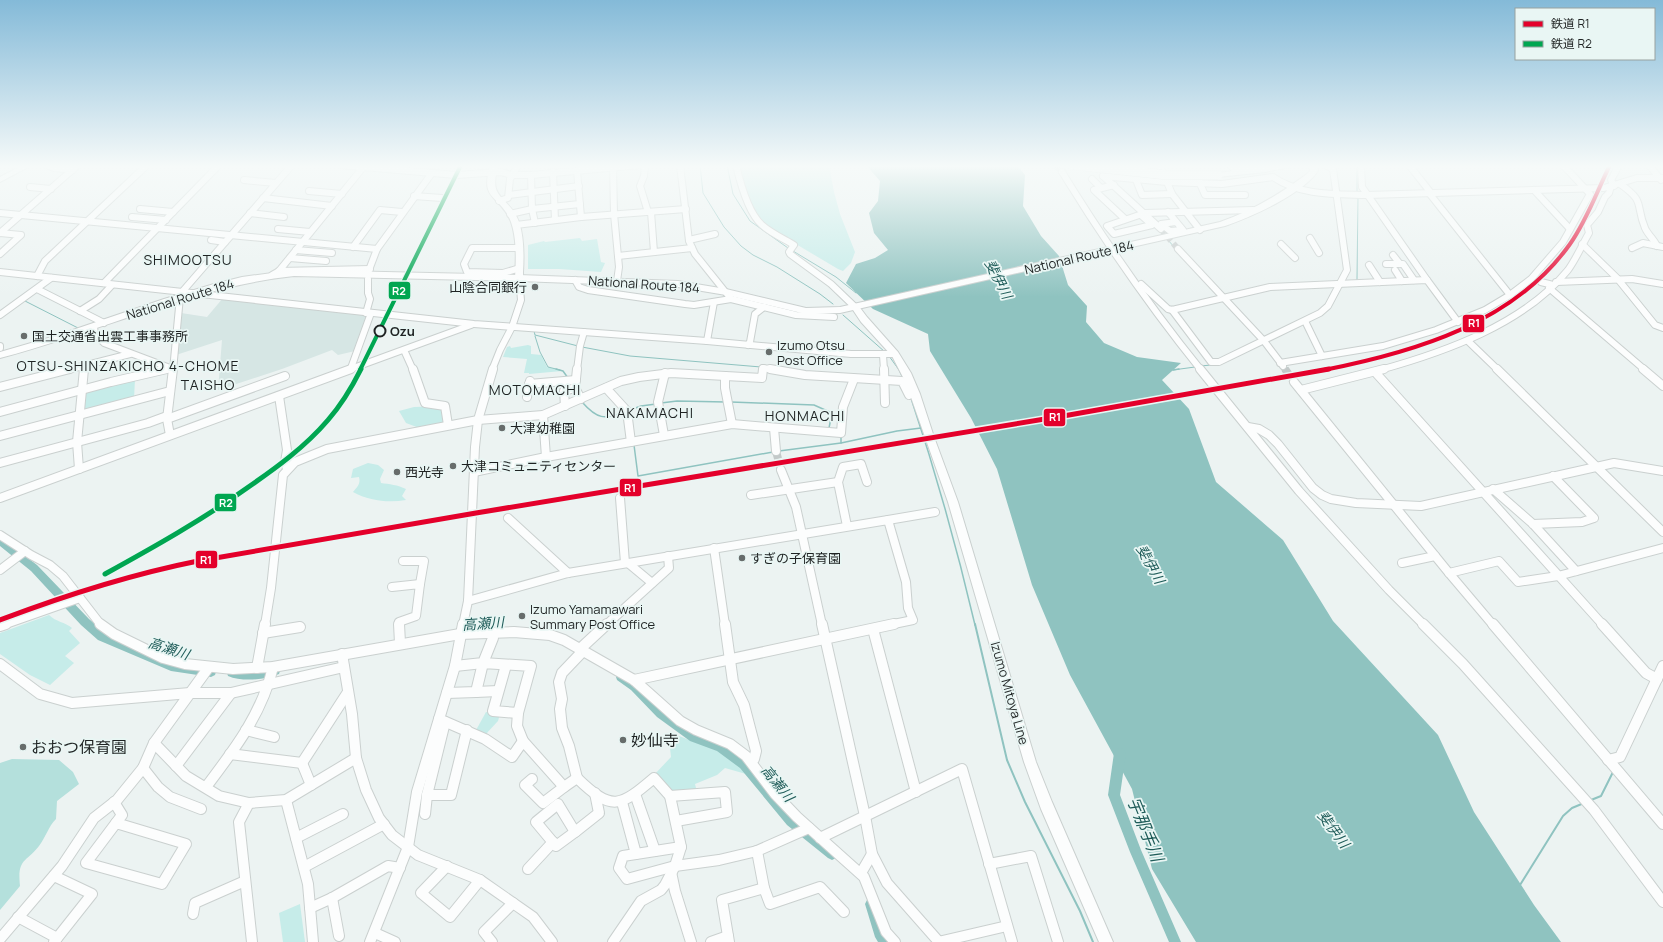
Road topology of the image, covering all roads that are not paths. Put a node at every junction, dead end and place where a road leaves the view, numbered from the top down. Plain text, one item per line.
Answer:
1 (27, 209) edge
2 (101, 209) edge
3 (140, 209) dead end
4 (176, 209) edge
5 (254, 209) edge
6 (329, 209) edge
7 (404, 209) edge
8 (506, 209) edge
9 (532, 209) joint
10 (556, 209) edge
11 (580, 209) edge
12 (614, 209) edge
13 (649, 209) edge
14 (686, 209) joint
15 (751, 209) edge
16 (1085, 209) edge
17 (1114, 209) edge
18 (1138, 209) edge
19 (1206, 209) edge
20 (1244, 209) edge
21 (1338, 209) edge
22 (1377, 209) edge
23 (1443, 209) edge
24 (1552, 209) edge
25 (1581, 209) edge
26 (1599, 209) edge
27 (1641, 209) edge
28 (1184, 211) junction
29 (173, 212) junction
30 (402, 212) junction
31 (650, 212) junction
32 (1168, 212) junction
33 (0, 213) edge
34 (250, 213) junction
35 (510, 214) junction
36 (614, 214) junction
37 (1143, 214) junction
38 (20, 215) junction
39 (284, 216) dead end
40 (132, 217) dead end
41 (581, 217) junction
42 (1125, 219) junction
43 (166, 220) junction
44 (556, 220) junction
45 (88, 222) junction
46 (1176, 222) dead end
47 (535, 223) junction
48 (516, 225) junction
49 (158, 228) junction
50 (278, 229) dead end
51 (1161, 229) tunnel mouth
52 (1570, 229) junction
53 (1200, 230) junction
54 (310, 232) junction
55 (0, 233) edge
56 (715, 234) dead end
57 (231, 235) junction
58 (1310, 238) dead end
59 (211, 240) dead end
60 (689, 240) junction
61 (225, 242) junction
62 (302, 242) junction
63 (1281, 244) dead end
64 (1582, 244) junction
65 (353, 247) junction
66 (1660, 247) edge
67 (518, 248) junction
68 (692, 248) junction
69 (1632, 248) dead end
70 (376, 249) junction
71 (1178, 249) tunnel mouth
72 (296, 250) junction
73 (1111, 250) junction
74 (654, 252) junction
75 (332, 253) dead end
76 (1319, 253) dead end
77 (0, 254) edge
78 (1394, 255) dead end
79 (618, 256) junction
80 (290, 258) junction
81 (1295, 258) dead end
82 (303, 259) junction
83 (326, 261) dead end
84 (1386, 264) dead end
85 (1400, 264) junction
86 (1369, 265) dead end
87 (1125, 268) junction
88 (295, 269) dead end
89 (1395, 270) dead end
90 (0, 272) edge
91 (275, 273) junction
92 (519, 273) junction
93 (37, 276) junction
94 (51, 278) junction
95 (1617, 278) junction
96 (368, 279) dead end
97 (575, 280) junction
98 (1414, 280) junction
99 (1427, 280) junction
100 (617, 281) junction
101 (1402, 281) junction
102 (1536, 281) junction
103 (1380, 282) junction
104 (104, 283) junction
105 (1342, 283) junction
106 (1663, 284) edge
107 (112, 285) junction
108 (1553, 285) junction
109 (37, 289) junction
110 (184, 294) junction
111 (728, 295) junction
112 (1510, 295) junction
113 (1222, 297) junction
114 (714, 302) junction
115 (764, 307) junction
116 (858, 307) junction
117 (1172, 310) junction
118 (80, 311) junction
119 (368, 313) junction
120 (0, 315) edge
121 (834, 317) dead end
122 (1305, 321) junction
123 (1458, 322) junction
124 (104, 323) junction
125 (474, 324) junction
126 (94, 327) junction
127 (512, 327) junction
128 (1663, 328) edge
129 (584, 332) junction
130 (707, 341) junction
131 (1468, 341) junction
132 (1264, 342) junction
133 (748, 345) junction
134 (404, 350) junction
135 (130, 354) junction
136 (895, 354) junction
137 (0, 355) edge
138 (883, 355) junction
139 (1322, 356) junction
140 (84, 365) junction
141 (172, 368) junction
142 (351, 368) junction
143 (1375, 372) junction
144 (665, 374) junction
145 (286, 376) dead end
146 (725, 376) junction
147 (854, 379) junction
148 (884, 380) junction
149 (1294, 382) tunnel mouth
150 (576, 384) junction
151 (1663, 386) edge
152 (0, 387) edge
153 (606, 388) junction
154 (83, 390) junction
155 (1301, 390) junction
156 (170, 391) junction
157 (909, 395) dead end
158 (279, 396) junction
159 (527, 397) dead end
160 (581, 399) junction
161 (885, 403) dead end
162 (565, 406) junction
163 (0, 412) edge
164 (80, 415) junction
165 (543, 415) junction
166 (167, 417) junction
167 (478, 420) junction
168 (732, 424) junction
169 (448, 425) junction
170 (1248, 427) junction
171 (774, 428) junction
172 (170, 435) junction
173 (664, 435) junction
174 (0, 436) edge
175 (77, 442) junction
176 (631, 442) junction
177 (776, 451) tunnel mouth
178 (546, 457) junction
179 (0, 463) edge
180 (1595, 466) junction
181 (79, 469) junction
182 (287, 469) junction
183 (781, 470) tunnel mouth
184 (1663, 471) edge
185 (474, 472) junction
186 (1553, 476) junction
187 (838, 482) junction
188 (867, 482) dead end
189 (788, 489) junction
190 (1493, 489) junction
191 (1482, 491) junction
192 (751, 495) dead end
193 (0, 498) edge
194 (620, 498) dead end
195 (1395, 506) junction
196 (935, 512) dead end
197 (508, 518) dead end
198 (888, 520) junction
199 (1533, 524) junction
200 (847, 526) junction
201 (1663, 532) edge
202 (802, 534) junction
203 (0, 535) edge
204 (714, 548) junction
205 (1663, 548) edge
206 (25, 551) junction
207 (668, 556) junction
208 (1435, 556) junction
209 (403, 561) dead end
210 (626, 563) junction
211 (1402, 563) dead end
212 (0, 570) edge
213 (1576, 571) junction
214 (568, 573) junction
215 (1449, 573) junction
216 (1558, 576) junction
217 (652, 583) junction
218 (420, 584) junction
219 (392, 587) dead end
220 (80, 598) junction
221 (468, 601) junction
222 (0, 626) edge
223 (300, 627) dead end
224 (872, 629) junction
225 (263, 632) junction
226 (460, 634) junction
227 (493, 638) dead end
228 (826, 639) junction
229 (400, 643) junction
230 (582, 650) junction
231 (342, 654) junction
232 (730, 660) junction
233 (483, 663) junction
234 (0, 664) edge
235 (506, 665) junction
236 (455, 666) junction
237 (1663, 666) edge
238 (208, 667) junction
239 (273, 667) junction
240 (344, 667) junction
241 (257, 668) junction
242 (1657, 679) junction
243 (634, 680) junction
244 (270, 683) junction
245 (498, 691) junction
246 (348, 692) junction
247 (476, 692) junction
248 (231, 693) junction
249 (447, 693) junction
250 (190, 694) junction
251 (518, 713) junction
252 (442, 721) junction
253 (246, 730) junction
254 (466, 730) junction
255 (274, 737) dead end
256 (523, 741) junction
257 (154, 743) junction
258 (230, 754) junction
259 (356, 758) junction
260 (1608, 760) junction
261 (751, 761) junction
262 (302, 763) junction
263 (176, 766) junction
264 (143, 768) junction
265 (577, 778) junction
266 (532, 779) dead end
267 (311, 785) junction
268 (206, 787) junction
269 (564, 787) junction
270 (916, 792) junction
271 (594, 793) junction
272 (635, 794) junction
273 (427, 795) junction
274 (670, 796) junction
275 (286, 800) junction
276 (114, 802) junction
277 (622, 802) junction
278 (249, 803) junction
279 (201, 809) dead end
280 (343, 814) dead end
281 (425, 814) dead end
282 (865, 816) junction
283 (676, 821) junction
284 (116, 823) junction
285 (384, 824) junction
286 (1663, 824) edge
287 (809, 828) junction
288 (575, 832) junction
289 (296, 838) junction
290 (820, 838) junction
291 (553, 842) junction
292 (408, 847) junction
293 (681, 847) junction
294 (757, 850) junction
295 (655, 851) junction
296 (636, 854) junction
297 (872, 854) junction
298 (989, 864) junction
299 (447, 866) junction
300 (304, 867) junction
301 (400, 868) junction
302 (528, 869) dead end
303 (673, 869) junction
304 (861, 873) junction
305 (54, 876) junction
306 (480, 880) junction
307 (245, 881) junction
308 (764, 888) junction
309 (332, 898) junction
310 (1663, 902) edge
311 (513, 903) junction
312 (310, 908) junction
313 (844, 912) dead end
314 (193, 914) dead end
315 (18, 917) junction
316 (1007, 926) junction
317 (339, 936) dead end
318 (373, 938) edge
319 (0, 939) edge
320 (729, 939) edge
321 (55, 940) edge
322 (252, 942) edge
323 (313, 942) edge
324 (395, 942) edge
325 (492, 942) edge
326 (552, 942) edge
327 (612, 942) edge
328 (691, 942) edge
329 (711, 942) edge
330 (895, 942) edge
331 (939, 942) edge
332 (1012, 942) edge
333 (1058, 942) edge
334 (1106, 942) edge

1 - 38 street
2 - 45 street
3 - 29 street
4 - 29 street
5 - 34 street
6 - 54 street
7 - 30 street
8 - 35 main road
9 - 35 street
9 - 47 street
10 - 44 street
11 - 41 street
12 - 36 street
13 - 31 street
14 - 31 street
14 - 60 street
15 - 116 street
16 - 73 street
17 - 42 street
18 - 37 street
19 - 28 street
20 - 53 highway, National Route 184
21 - 105 street
22 - 99 street
23 - 112 street
24 - 52 street
25 - 52 street
26 - 64 street
27 - 66 street
28 - 32 street
28 - 53 street
29 - 43 street
30 - 65 street
30 - 70 street
31 - 36 street
31 - 74 street
32 - 37 street
32 - 46 street
33 - 38 street
34 - 39 street
34 - 57 street
35 - 48 main road
36 - 41 street
36 - 79 street
37 - 42 street
37 - 42 street
37 - 51 street
38 - 45 street
38 - 55 street
40 - 43 street
41 - 44 street
43 - 49 street
44 - 47 street
45 - 49 street
45 - 93 street
47 - 48 street
48 - 67 main road
49 - 57 street
49 - 104 street
50 - 54 street
52 - 102 street
53 - 73 highway, National Route 184
54 - 62 street
55 - 77 street
56 - 60 street
57 - 61 street
57 - 62 street
58 - 76 street
59 - 61 street
60 - 68 street
61 - 110 street
62 - 65 street
62 - 72 street
63 - 81 street
64 - 95 street
64 - 108 street
65 - 70 street
66 - 69 street
67 - 92 main road
67 - 92 street
68 - 74 street
68 - 111 street
70 - 91 street
71 - 113 street
72 - 75 street
72 - 80 street
73 - 87 street
73 - 116 highway, National Route 184
74 - 79 street
78 - 85 street
79 - 100 street
80 - 82 street
80 - 91 street
82 - 83 street
82 - 88 street
84 - 85 street
85 - 98 street
86 - 103 street
87 - 117 street
87 - 170 street
89 - 101 street
90 - 93 street
91 - 92 highway, National Route 184
91 - 110 highway, National Route 184
92 - 97 highway, National Route 184
92 - 127 street
93 - 94 street
94 - 104 street
94 - 109 street
95 - 106 street
95 - 108 street
95 - 128 street
96 - 119 street
97 - 100 highway, National Route 184
97 - 114 street
98 - 99 street
98 - 101 street
99 - 123 street
100 - 111 highway, National Route 184
101 - 103 street
102 - 108 street
102 - 112 street
103 - 105 street
104 - 107 street
105 - 113 street
105 - 122 street
107 - 110 street
107 - 118 street
108 - 131 street
108 - 151 street
109 - 118 street
109 - 120 street
110 - 119 street
110 - 124 highway, National Route 184
110 - 141 street
111 - 114 street
111 - 115 street
111 - 116 highway, National Route 184
112 - 123 street
113 - 117 street
113 - 132 street
114 - 130 street
115 - 121 street
115 - 133 street
116 - 136 main road, Izumo Mitoya Line
117 - 132 street
118 - 124 street
119 - 125 street
119 - 142 street
122 - 132 street
122 - 139 street
123 - 139 street
124 - 126 highway, National Route 184
125 - 127 street
125 - 134 street
126 - 135 street
126 - 137 highway, National Route 184
127 - 129 street
127 - 167 street
129 - 130 street
129 - 150 street
130 - 133 street
131 - 143 street
131 - 180 street
132 - 139 street
133 - 138 street
134 - 142 street
134 - 169 street
135 - 140 street
135 - 141 street
136 - 138 street
136 - 334 main road, Izumo Mitoya Line
138 - 148 street
140 - 152 street
140 - 154 street
141 - 154 street
141 - 156 street
142 - 158 street
143 - 155 street
143 - 191 street
144 - 146 street
144 - 153 street
144 - 173 street
145 - 166 street
146 - 147 street
146 - 168 street
147 - 148 street
147 - 171 street
148 - 157 street
148 - 161 street
149 - 155 street
150 - 159 street
150 - 160 street
150 - 162 street
153 - 160 street
153 - 176 street
154 - 163 street
154 - 164 street
155 - 195 street
156 - 164 street
156 - 166 street
158 - 172 street
158 - 182 street
160 - 162 street
162 - 165 street
164 - 174 street
164 - 175 street
165 - 167 street
165 - 178 street
166 - 172 street
166 - 175 street
167 - 169 street
167 - 185 street
168 - 171 street
168 - 173 street
169 - 182 street
170 - 195 street
170 - 310 street
171 - 177 street
172 - 181 street
173 - 176 street
175 - 179 street
175 - 181 street
176 - 178 street
178 - 185 street
180 - 184 street
180 - 186 street
180 - 201 street
181 - 193 street
182 - 225 street
183 - 189 street
185 - 221 street
186 - 190 street
186 - 199 street
187 - 188 street
187 - 189 street
187 - 200 street
189 - 192 street
189 - 202 street
190 - 191 street
190 - 199 street
191 - 195 street
191 - 216 street
194 - 210 street
195 - 208 street
196 - 198 street
197 - 214 street
198 - 200 street
198 - 224 street
199 - 213 street
200 - 202 street
202 - 204 street
202 - 228 street
203 - 206 street
204 - 207 street
204 - 232 street
205 - 213 street
206 - 212 street
206 - 220 street
207 - 210 street
207 - 217 street
208 - 211 street
208 - 215 street
209 - 218 street
210 - 214 street
210 - 217 street
213 - 216 street
214 - 221 street
215 - 216 street
215 - 260 street
216 - 242 street
217 - 230 street
218 - 219 street
218 - 229 street
220 - 222 street
220 - 238 street
221 - 226 street
223 - 225 street
224 - 228 street
224 - 270 street
225 - 241 street
226 - 229 street
226 - 230 street
226 - 236 street
227 - 233 street
228 - 232 street
228 - 282 street
229 - 231 street
230 - 243 street
230 - 265 street
231 - 239 street
231 - 240 street
232 - 243 street
232 - 261 street
233 - 235 street
233 - 236 street
233 - 247 street
234 - 250 street
235 - 245 street
235 - 251 street
236 - 249 street
237 - 242 street
238 - 241 street
238 - 250 street
239 - 241 street
239 - 244 street
240 - 244 street
240 - 246 street
242 - 260 street
243 - 261 street
244 - 248 street
244 - 253 street
245 - 247 street
245 - 251 street
246 - 259 street
246 - 262 street
247 - 249 street
248 - 250 street
248 - 263 street
249 - 252 street
250 - 257 street
251 - 256 street
252 - 254 street
252 - 273 street
252 - 292 street
253 - 255 street
253 - 258 street
254 - 256 street
254 - 273 street
256 - 269 street
257 - 263 street
257 - 264 street
258 - 262 street
258 - 268 street
259 - 267 street
259 - 285 street
260 - 286 street
261 - 287 street
262 - 267 street
263 - 268 street
264 - 276 street
264 - 279 street
265 - 269 street
265 - 271 street
266 - 269 street
267 - 275 street
268 - 278 street
270 - 282 street
270 - 298 street
271 - 277 street
271 - 288 street
272 - 274 street
272 - 277 street
272 - 295 street
273 - 281 street
274 - 283 street
274 - 283 street
275 - 278 street
275 - 289 street
276 - 284 street
276 - 305 street
277 - 296 street
278 - 307 street
280 - 289 street
282 - 290 street
282 - 297 street
283 - 293 street
284 - 284 street
285 - 292 street
285 - 300 street
287 - 290 street
287 - 294 street
288 - 291 street
288 - 291 street
289 - 300 street
290 - 304 street
291 - 302 street
292 - 299 street
292 - 301 street
293 - 295 street
293 - 303 street
294 - 303 street
294 - 308 street
295 - 296 street
296 - 303 street
297 - 304 street
297 - 331 street
298 - 316 street
298 - 333 street
299 - 306 street
299 - 306 street
300 - 312 street
301 - 309 street
301 - 318 street
303 - 327 street
303 - 328 street
304 - 330 street
305 - 315 street
305 - 321 street
306 - 311 street
307 - 314 street
307 - 322 street
308 - 313 street
308 - 320 street
309 - 312 street
309 - 317 street
311 - 325 street
311 - 326 street
312 - 323 street
315 - 319 street
315 - 321 street
316 - 331 street
316 - 332 street
318 - 324 street
320 - 329 street

